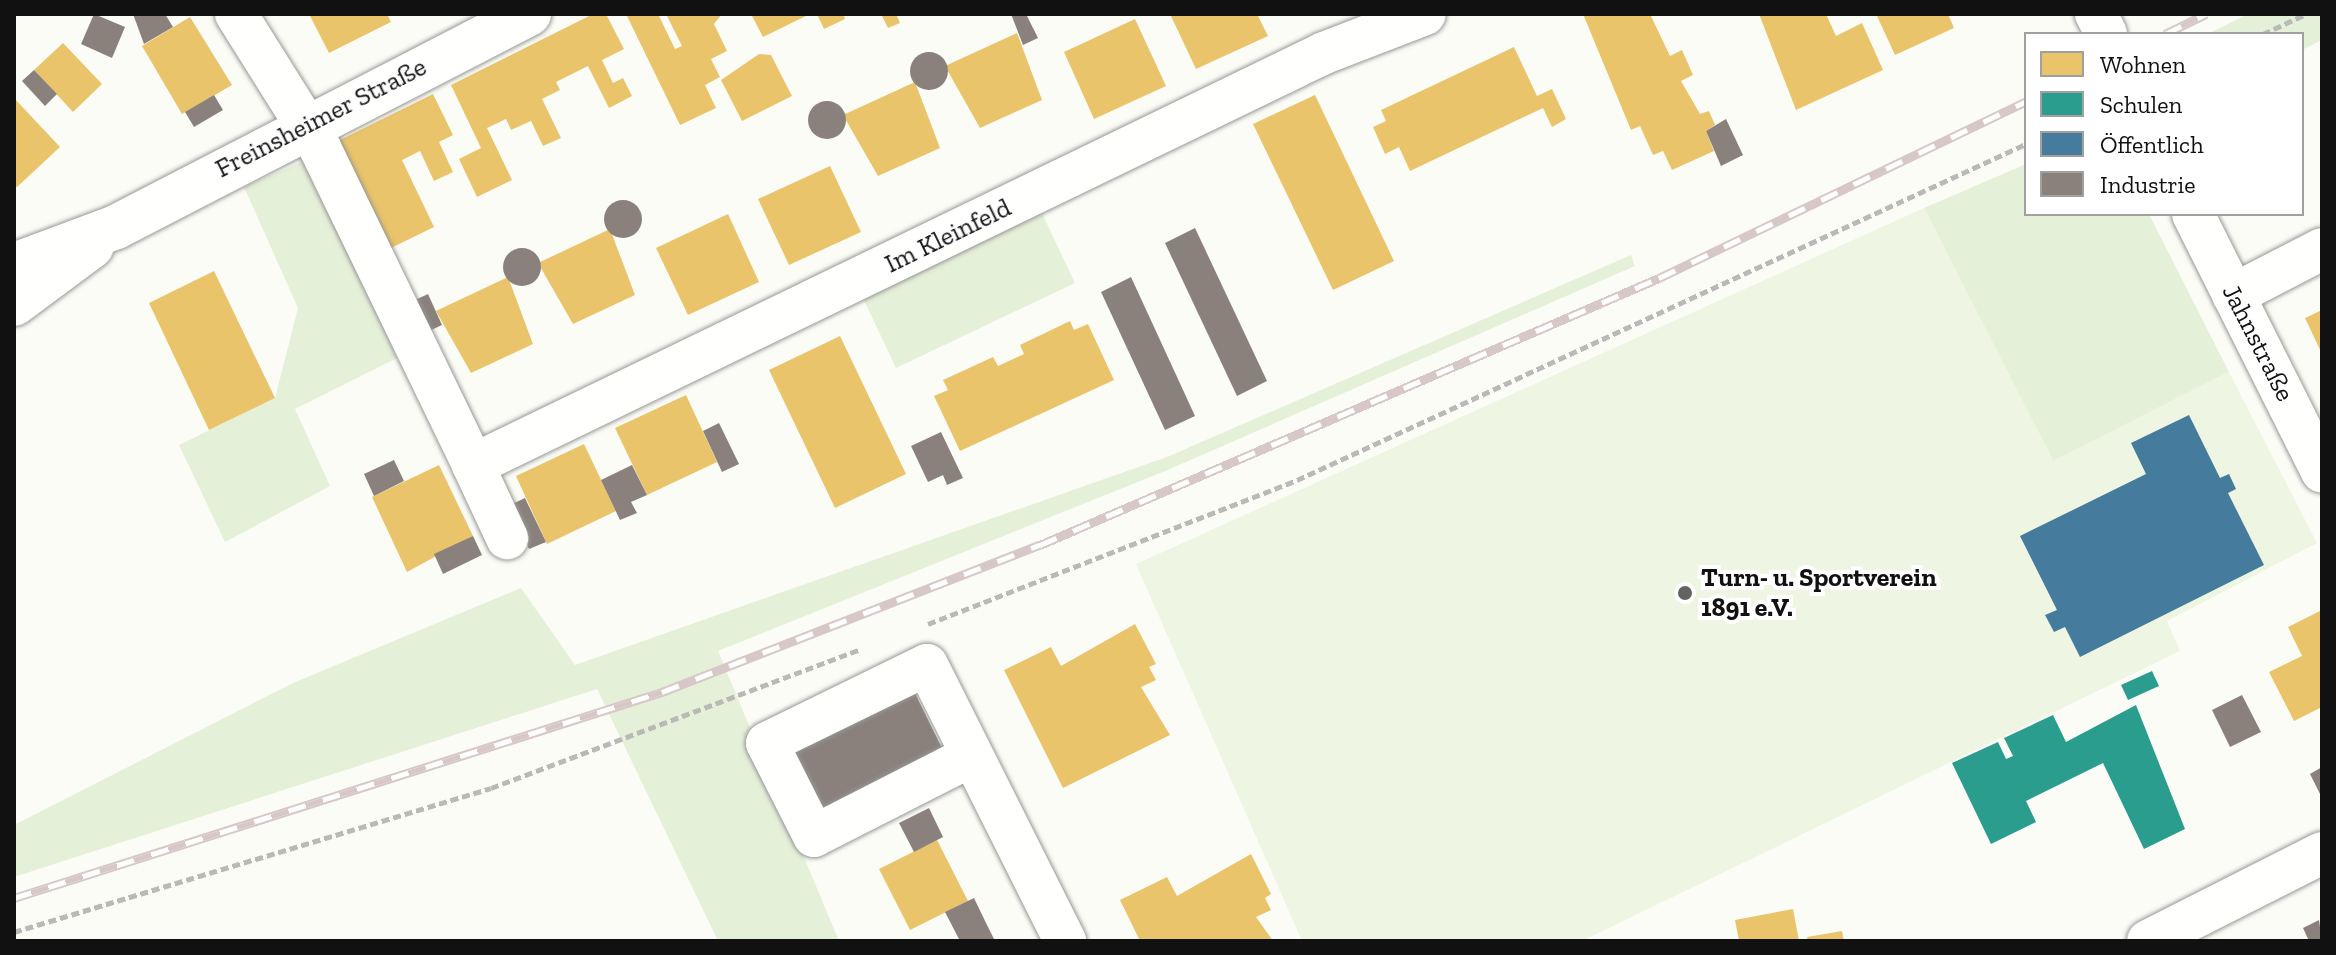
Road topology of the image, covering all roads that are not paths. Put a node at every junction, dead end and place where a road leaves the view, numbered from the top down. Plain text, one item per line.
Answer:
1 (236, 14) edge
2 (529, 14) edge
3 (1425, 14) edge
4 (2096, 14) edge
5 (2105, 32) edge
6 (304, 124) junction
7 (2194, 216) edge
8 (116, 227) junction
9 (2322, 249) edge
10 (14, 265) edge
11 (2233, 295) junction
12 (14, 304) edge
13 (473, 465) junction
14 (2322, 472) edge
15 (507, 538) dead end
16 (971, 756) junction
17 (2322, 853) edge
18 (2162, 938) edge
19 (1065, 941) edge

1 - 6 street
2 - 6 street, Freinsheimer Straße
3 - 13 street, Im Kleinfeld
4 - 5 street
6 - 8 street, Freinsheimer Straße
6 - 13 street
7 - 11 street, Jahnstraße
8 - 10 street, Freinsheimer Straße
8 - 12 street, Freinsheimer Straße
9 - 11 street
11 - 14 street, Jahnstraße
13 - 15 street
16 - 16 street
16 - 19 street
17 - 18 street

